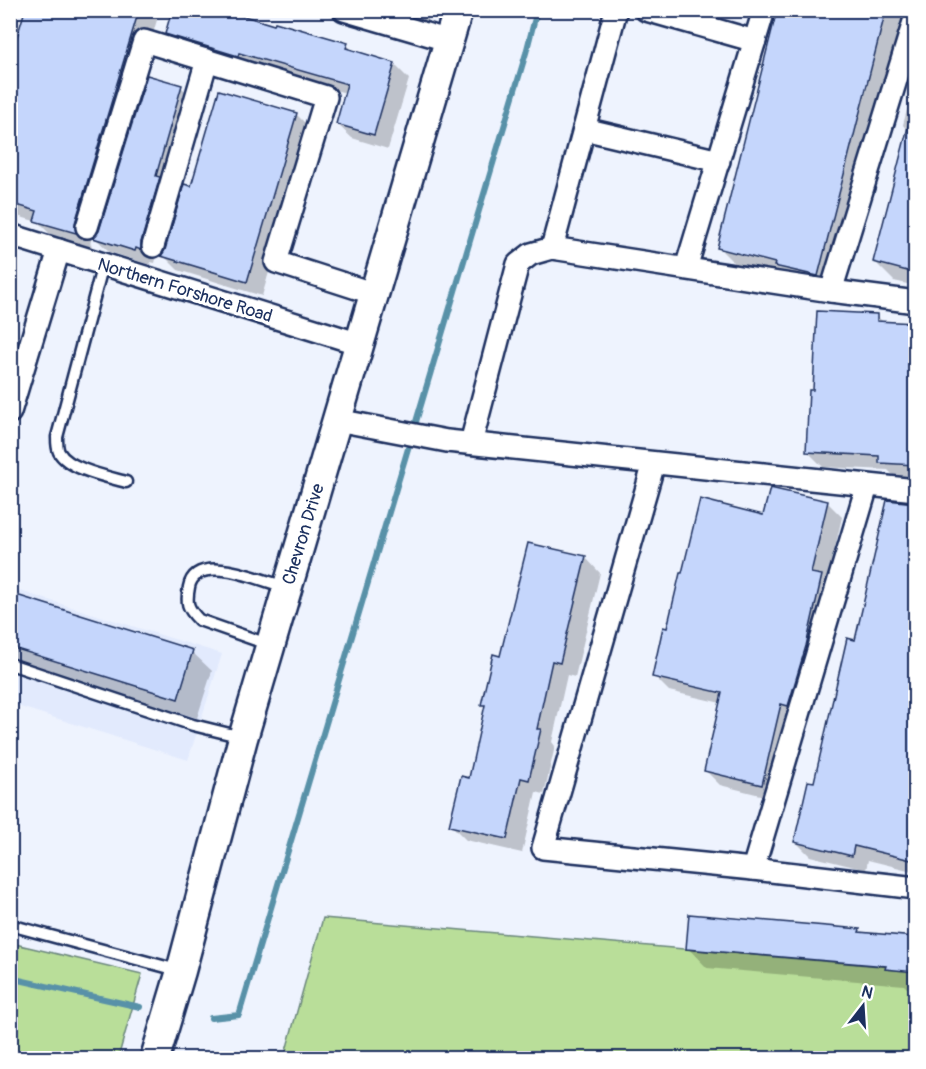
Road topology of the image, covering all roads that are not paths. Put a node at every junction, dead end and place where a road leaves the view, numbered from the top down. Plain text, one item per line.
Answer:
1 (458, 10) edge
2 (616, 10) edge
3 (646, 10) edge
4 (765, 10) edge
5 (356, 12) edge
6 (915, 15) edge
7 (450, 41) junction
8 (755, 41) junction
9 (207, 60) junction
10 (584, 129) junction
11 (719, 161) junction
12 (87, 228) dead end
13 (10, 235) edge
14 (153, 246) dead end
15 (552, 248) junction
16 (59, 250) junction
17 (103, 264) junction
18 (686, 268) junction
19 (831, 291) junction
20 (375, 294) junction
21 (915, 302) edge
22 (360, 344) junction
23 (10, 412) edge
24 (337, 420) junction
25 (471, 443) junction
26 (654, 463) junction
27 (126, 482) dead end
28 (867, 486) junction
29 (915, 490) edge
30 (287, 588) junction
31 (270, 645) junction
32 (10, 664) edge
33 (243, 738) junction
34 (753, 869) junction
35 (915, 888) edge
36 (10, 925) edge
37 (181, 971) junction
38 (155, 1059) edge

1 - 7 main road, Chevron Drive
2 - 10 street
3 - 8 street
4 - 8 street
5 - 7 street
6 - 19 street
7 - 20 main road, Chevron Drive
8 - 11 street
9 - 12 street
9 - 14 street
9 - 20 street
10 - 11 street
10 - 15 street
11 - 18 street
13 - 16 street, Northern Forshore Road
15 - 18 street
15 - 25 street
16 - 17 street, Northern Forshore Road
16 - 23 street
17 - 22 street, Northern Forshore Road
17 - 27 lane
18 - 19 street
19 - 21 street
20 - 22 main road, Chevron Drive
22 - 24 main road, Chevron Drive
24 - 25 street
24 - 30 main road, Chevron Drive
25 - 26 street
26 - 28 street
26 - 34 street
28 - 29 street
28 - 34 street
30 - 31 main road, Chevron Drive
30 - 31 lane
31 - 33 main road, Chevron Drive
32 - 33 lane
33 - 37 main road, Chevron Drive
34 - 35 street
36 - 37 lane
37 - 38 main road, Chevron Drive

